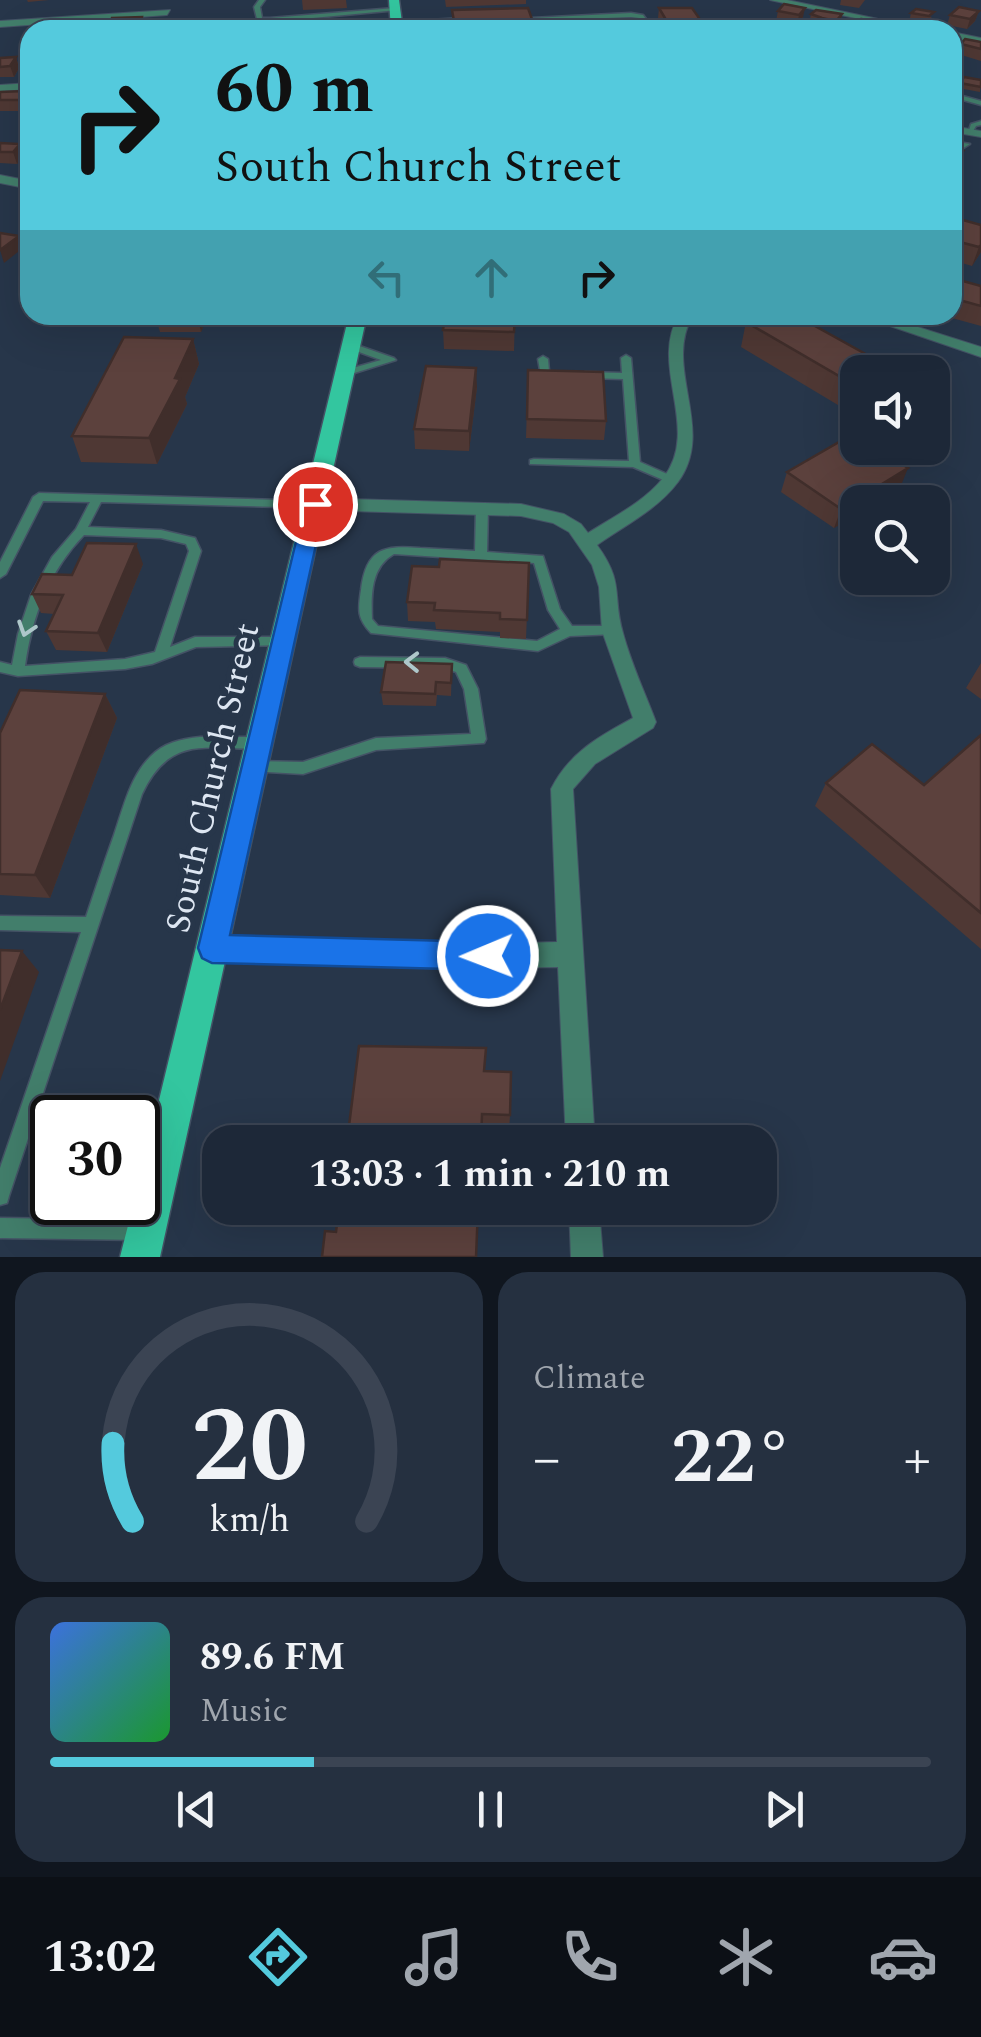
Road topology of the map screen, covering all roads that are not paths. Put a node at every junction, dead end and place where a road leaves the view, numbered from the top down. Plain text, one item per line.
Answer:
1 (172, 0) edge
2 (262, 0) edge
3 (774, 0) edge
4 (166, 12) junction
5 (395, 16) edge
6 (554, 18) joint
7 (506, 19) edge
8 (55, 20) edge
9 (166, 20) edge
10 (425, 20) edge
11 (643, 20) edge
12 (875, 20) edge
13 (981, 123) edge
14 (972, 136) edge
15 (356, 325) edge
16 (678, 325) edge
17 (896, 325) edge
18 (981, 352) edge
19 (626, 358) dead end
20 (348, 359) junction
21 (543, 359) dead end
22 (628, 376) junction
23 (534, 462) dead end
24 (636, 464) junction
25 (672, 480) junction
26 (97, 498) junction
27 (315, 504) junction
28 (482, 508) junction
29 (81, 532) junction
30 (587, 543) junction
31 (481, 553) junction
32 (0, 574) edge
33 (568, 631) junction
34 (612, 631) junction
35 (283, 642) junction
36 (161, 656) junction
37 (360, 662) dead end
38 (0, 667) edge
39 (18, 672) junction
40 (257, 755) junction
41 (0, 923) edge
42 (90, 924) junction
43 (212, 948) junction
44 (568, 954) junction
45 (579, 1125) edge
46 (0, 1196) edge
47 (585, 1225) edge
48 (0, 1228) edge
49 (143, 1244) edge
50 (587, 1257) edge

1 - 4 street
2 - 5 lane
3 - 12 street
4 - 8 street
4 - 9 street
5 - 10 lane
6 - 7 lane
6 - 11 lane
13 - 14 lane
15 - 20 main road, South Church Street
16 - 25 street
17 - 18 street
19 - 22 lane
20 - 20 lane
20 - 27 main road, South Church Street
21 - 22 lane
22 - 24 lane
23 - 24 lane
24 - 25 lane
25 - 30 street
26 - 27 lane
26 - 29 lane
26 - 32 lane
27 - 28 street
27 - 35 main road, South Church Street
28 - 30 street
28 - 31 lane
29 - 36 lane
29 -> 39 lane
30 - 34 street
31 - 33 lane
31 - 33 lane
33 - 34 lane
34 - 44 street
35 - 36 lane
35 - 40 main road, South Church Street
36 - 39 lane
40 -> 37 lane
38 - 39 lane
40 - 42 lane
40 - 43 main road, South Church Street
41 - 42 lane
42 - 46 lane
43 - 44 street
43 - 49 main road, South Church Street
44 - 45 street
47 - 50 street
48 - 49 lane

